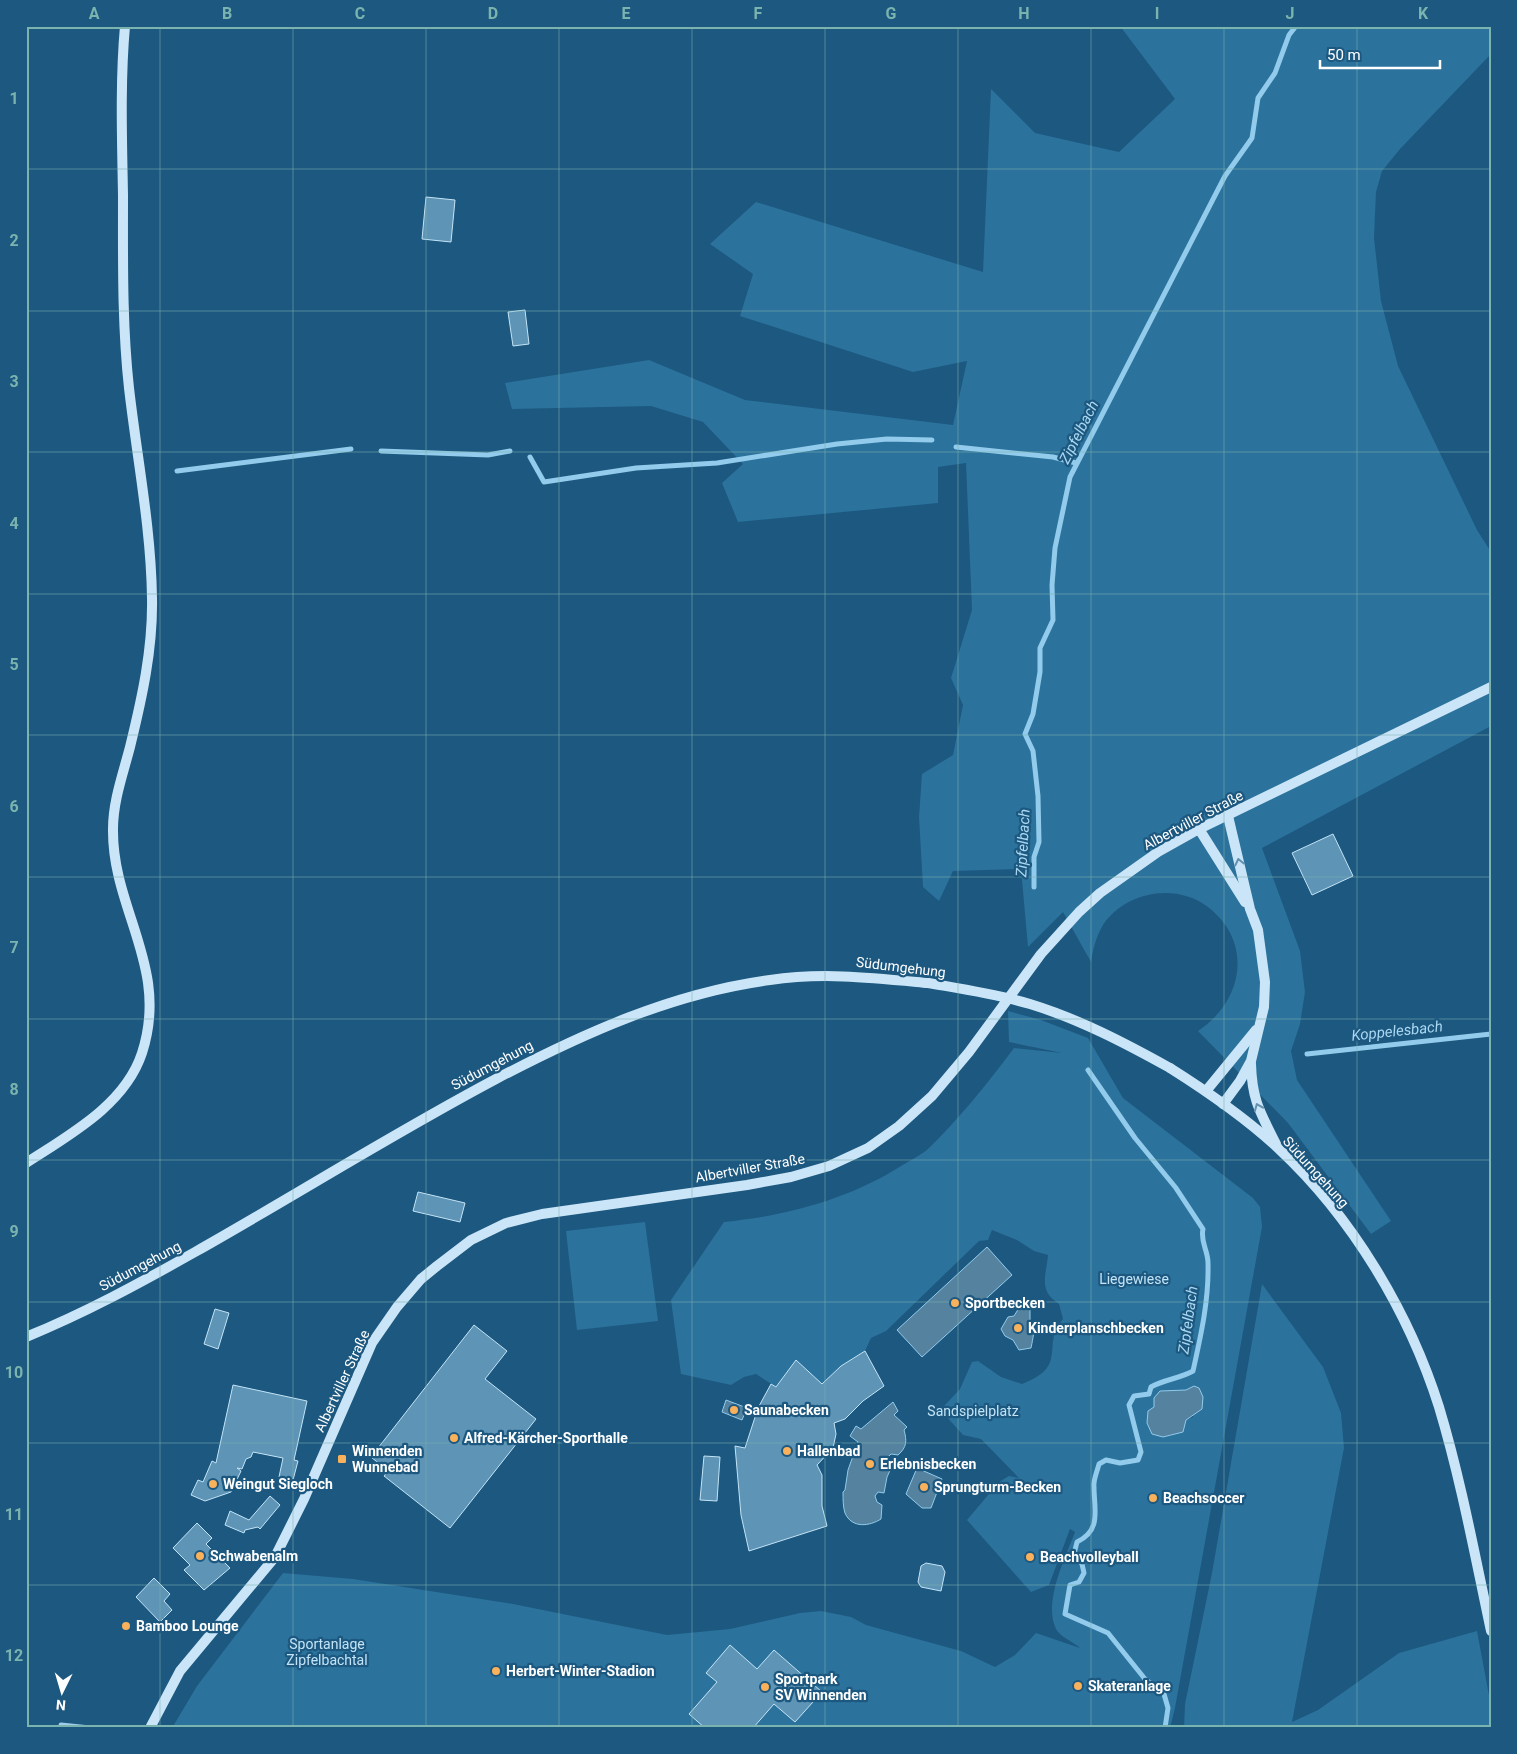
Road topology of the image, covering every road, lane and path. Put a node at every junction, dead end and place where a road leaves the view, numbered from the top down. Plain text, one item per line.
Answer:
1 (125, 26) edge
2 (1491, 687) edge
3 (1228, 816) junction
4 (1199, 829) junction
5 (1250, 909) junction
6 (1260, 1025) junction
7 (1251, 1061) junction
8 (1206, 1091) junction
9 (1223, 1104) junction
10 (1279, 1149) junction
11 (26, 1163) edge
12 (26, 1336) edge
13 (1491, 1631) edge
14 (61, 1725) dead end
15 (90, 1728) edge
16 (150, 1728) edge

1 - 11 street
2 - 3 street, Albertviller Straße
3 - 4 street, Albertviller Straße
5 -> 3 street
4 - 5 street
4 - 16 street, Albertviller Straße
5 - 6 street
6 - 7 street
6 - 8 street
7 - 9 street
10 -> 7 street
8 - 9 street, Südumgehung
8 - 12 street, Südumgehung, bridge
9 - 10 street, Südumgehung
10 - 13 street, Südumgehung
14 - 15 street

